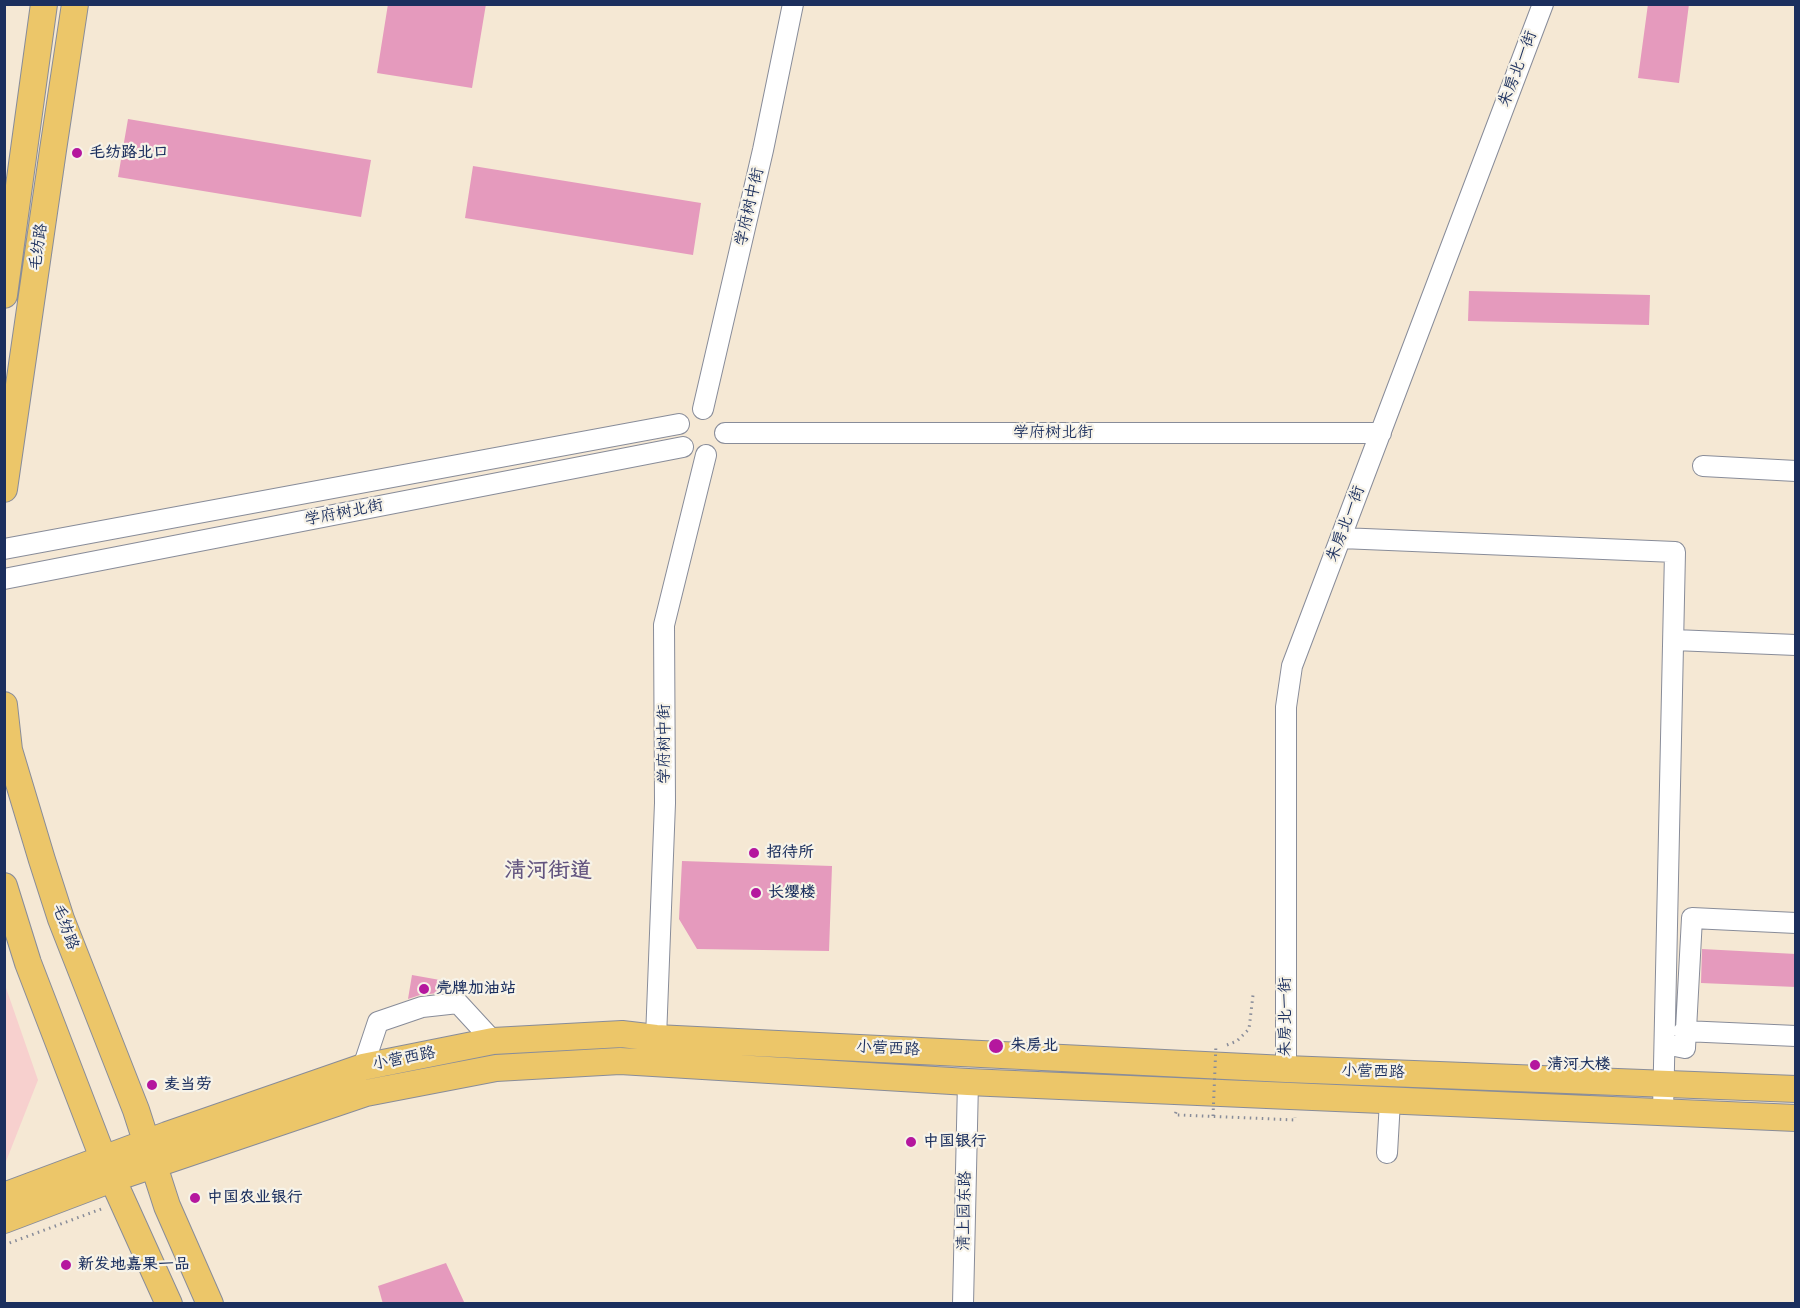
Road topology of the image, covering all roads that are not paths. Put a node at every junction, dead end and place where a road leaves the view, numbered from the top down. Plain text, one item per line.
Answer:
1 (45, 4) edge
2 (75, 4) edge
3 (793, 4) edge
4 (1543, 4) edge
5 (4, 295) edge
6 (704, 409) junction
7 (679, 424) junction
8 (1381, 433) junction
9 (725, 434) junction
10 (683, 447) junction
11 (706, 456) junction
12 (1703, 466) dead end
13 (1796, 471) edge
14 (4, 489) edge
15 (1341, 538) junction
16 (4, 549) edge
17 (4, 579) edge
18 (1674, 640) junction
19 (1796, 645) edge
20 (4, 705) edge
21 (4, 886) edge
22 (1796, 923) edge
23 (1684, 1031) junction
24 (1796, 1036) edge
25 (656, 1038) junction
26 (493, 1041) junction
27 (1665, 1044) junction
28 (363, 1066) junction
29 (1286, 1069) junction
30 (968, 1082) junction
31 (1664, 1084) junction
32 (1796, 1089) edge
33 (1390, 1101) junction
34 (1663, 1112) junction
35 (1796, 1118) edge
36 (1387, 1153) dead end
37 (150, 1154) junction
38 (108, 1169) junction
39 (4, 1196) edge
40 (4, 1221) edge
41 (169, 1304) edge
42 (210, 1304) edge
43 (963, 1304) edge

1 - 5 main road, 毛纺路
2 - 14 main road, 毛纺路
3 - 6 street, 学府树中街
4 - 8 street, 朱房北一街
6 - 7 street
6 - 9 street
7 - 10 street
7 - 16 street, 学府树北街
8 - 9 street, 学府树北街
8 - 15 street, 朱房北一街
9 - 11 street
10 - 11 street
10 - 17 street, 学府树北街
11 - 25 street, 学府树中街
12 - 13 street
15 - 18 street
15 - 29 street, 朱房北一街
18 - 19 street
18 - 27 street
20 - 37 main road, 毛纺路
21 - 38 main road
22 - 23 street
23 - 24 street
23 - 27 street
25 - 26 main road, 小营西路
25 - 29 main road, 小营西路
26 - 28 main road, 小营西路
26 - 28 street
27 - 31 street
28 - 37 main road, 小营西路
29 - 31 main road, 小营西路
30 - 33 main road, 小营西路
30 - 37 main road, 小营西路
30 - 43 street, 清上园东路
31 - 32 main road, 小营西路
31 - 34 street
33 - 34 main road, 小营西路
33 - 36 street
34 - 35 main road, 小营西路
37 - 38 main road, 小营西路
37 - 42 main road, 毛纺路
38 - 39 main road, 小营西路
38 - 40 main road, 小营西路
38 - 41 main road

